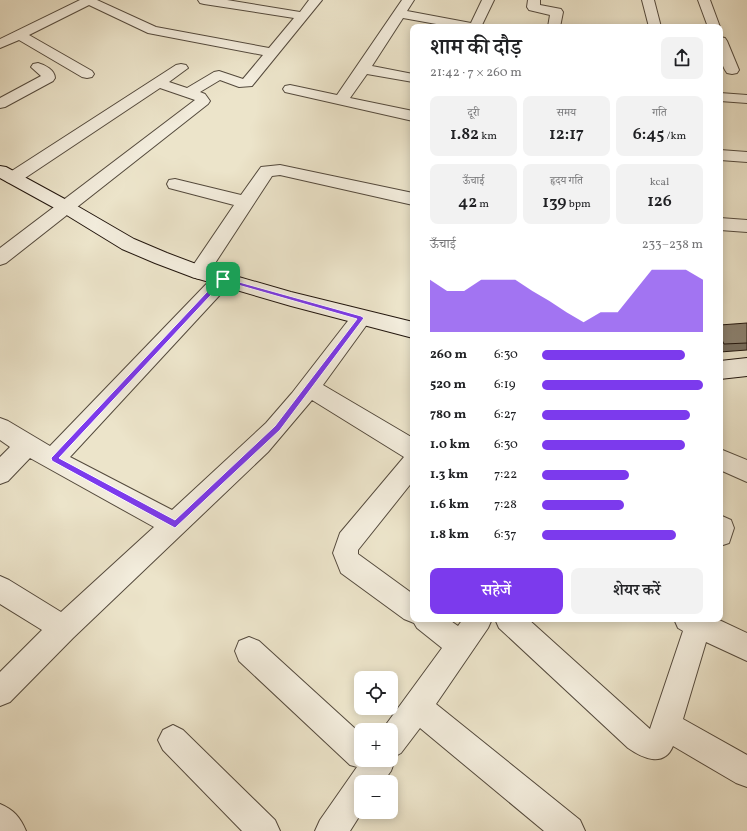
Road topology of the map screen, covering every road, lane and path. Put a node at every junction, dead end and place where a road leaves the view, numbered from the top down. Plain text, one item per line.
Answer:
1 (90, 0) edge
2 (204, 0) edge
3 (316, 0) edge
4 (408, 0) edge
5 (488, 0) edge
6 (534, 0) edge
7 (648, 0) edge
8 (704, 0) edge
9 (399, 13) junction
10 (303, 16) junction
11 (458, 24) edge
12 (476, 24) edge
13 (555, 24) edge
14 (654, 24) edge
15 (713, 24) edge
16 (20, 35) junction
17 (0, 44) edge
18 (723, 48) edge
19 (273, 53) junction
20 (58, 57) junction
21 (38, 68) junction
22 (181, 68) dead end
23 (363, 69) junction
24 (732, 70) dead end
25 (26, 74) dead end
26 (86, 74) dead end
27 (410, 77) edge
28 (158, 83) junction
29 (290, 89) dead end
30 (189, 93) junction
31 (723, 97) edge
32 (747, 99) edge
33 (340, 101) junction
34 (0, 104) edge
35 (410, 115) edge
36 (723, 155) edge
37 (747, 157) edge
38 (7, 175) edge
39 (175, 184) dead end
40 (410, 198) edge
41 (245, 202) junction
42 (66, 207) junction
43 (723, 224) edge
44 (747, 226) edge
45 (0, 258) edge
46 (199, 272) junction
47 (223, 279) junction
48 (361, 318) junction
49 (410, 329) edge
50 (747, 367) edge
51 (723, 370) edge
52 (309, 387) junction
53 (0, 428) edge
54 (27, 445) junction
55 (410, 448) edge
56 (54, 458) junction
57 (723, 460) edge
58 (410, 467) edge
59 (747, 471) edge
60 (0, 473) edge
61 (175, 525) junction
62 (0, 589) edge
63 (410, 608) edge
64 (430, 622) edge
65 (477, 622) edge
66 (511, 622) edge
67 (695, 622) edge
68 (697, 622) edge
69 (62, 628) junction
70 (461, 644) junction
71 (747, 647) edge
72 (249, 651) dead end
73 (0, 692) edge
74 (416, 706) junction
75 (666, 726) junction
76 (398, 730) edge
77 (173, 740) dead end
78 (354, 748) edge
79 (371, 767) edge
80 (747, 772) edge
81 (0, 820) edge
82 (10, 831) edge
83 (264, 831) edge
84 (331, 831) edge
85 (569, 831) edge

1 - 16 street
1 - 19 street
2 - 10 street
3 - 10 street
4 - 9 street
5 - 12 street
6 - 13 street
7 - 14 street
8 - 15 street
9 - 11 street
9 - 23 street
10 - 19 street
16 - 17 street
16 - 20 street
18 - 24 street
19 - 30 street
20 - 21 street
20 - 26 street
21 - 25 street
21 - 34 street
22 - 28 street
23 - 27 street
23 - 33 street
28 - 30 street
28 - 38 street
29 - 33 street
30 - 42 street
31 - 32 street
33 - 35 street
36 - 37 street
38 - 42 street
39 - 41 street
40 - 41 street
41 - 46 street
42 - 45 street
42 - 46 street
43 - 44 street
46 - 47 street
47 - 48 street
47 - 56 street
48 - 49 street
48 - 52 street
50 - 51 street
52 - 55 street
52 - 61 street
53 - 54 street
54 - 56 street
54 - 60 street
56 - 61 street
57 - 59 street
58 - 63 street
61 - 69 street
62 - 69 street
64 - 70 street
65 - 70 street
66 - 75 street
67 - 75 street
68 - 71 street
69 - 73 street
70 - 74 street
72 - 78 street
74 - 76 street
74 - 85 street
75 - 80 street
77 - 83 street
79 - 84 street
81 - 82 street

